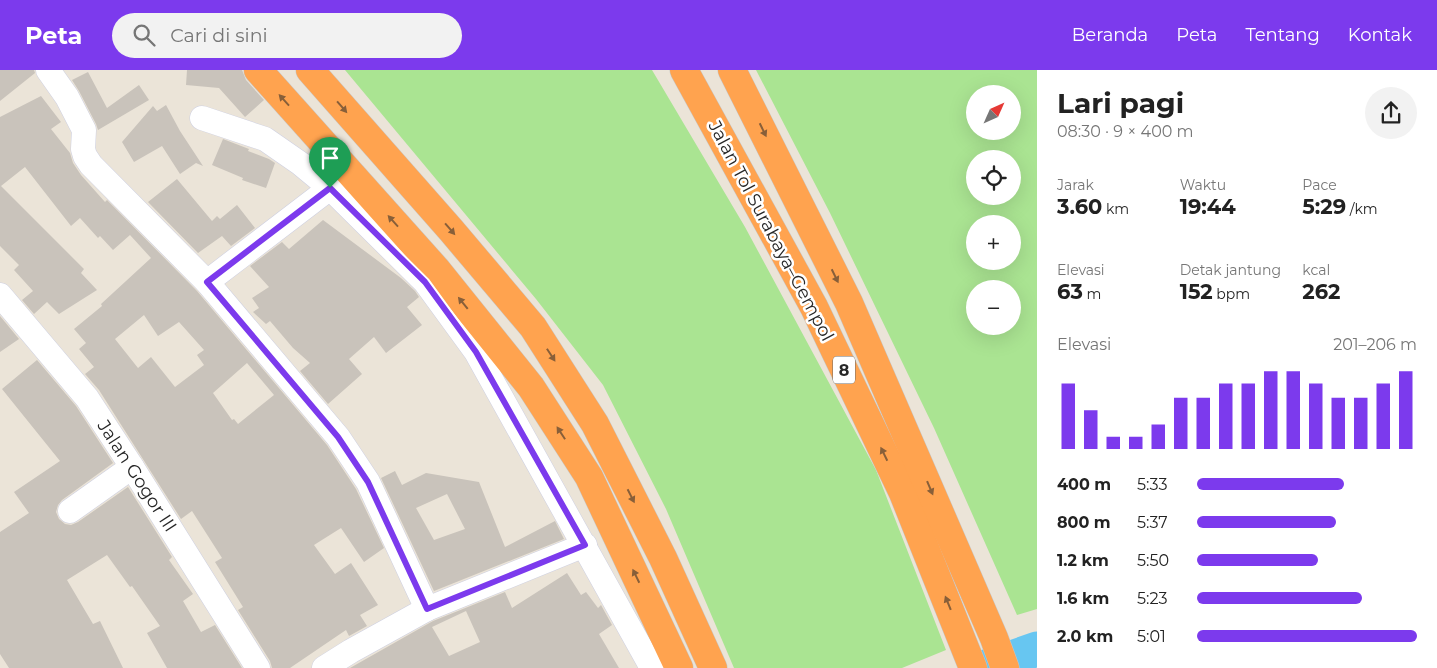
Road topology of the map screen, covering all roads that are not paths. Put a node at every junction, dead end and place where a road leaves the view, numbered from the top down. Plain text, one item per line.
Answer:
1 (48, 70) edge
2 (258, 70) edge
3 (310, 70) edge
4 (684, 70) edge
5 (737, 78) edge
6 (202, 118) dead end
7 (330, 188) junction
8 (207, 282) junction
9 (0, 296) edge
10 (132, 466) junction
11 (70, 511) dead end
12 (585, 545) junction
13 (678, 590) junction
14 (649, 603) junction
15 (427, 609) junction
16 (622, 614) junction
17 (970, 658) edge
18 (258, 668) edge
19 (324, 668) edge
20 (652, 668) edge
21 (679, 668) edge
22 (713, 668) edge
23 (1005, 668) edge

1 - 8 street
14 -> 2 highway
3 -> 13 highway
17 -> 4 highway, Jalan Tol Surabaya–Gempol / 8
5 -> 23 highway, Jalan Tol Surabaya–Gempol / 8
6 - 7 street
7 - 8 street
7 - 12 street
8 - 15 street
9 - 10 street, Jalan Gogor III
10 - 11 street
10 - 18 street, Jalan Gogor III
12 - 15 street
12 - 16 street
13 - 14 highway
13 - 22 highway
14 - 16 street
14 - 21 highway
15 - 19 street
16 - 20 street

